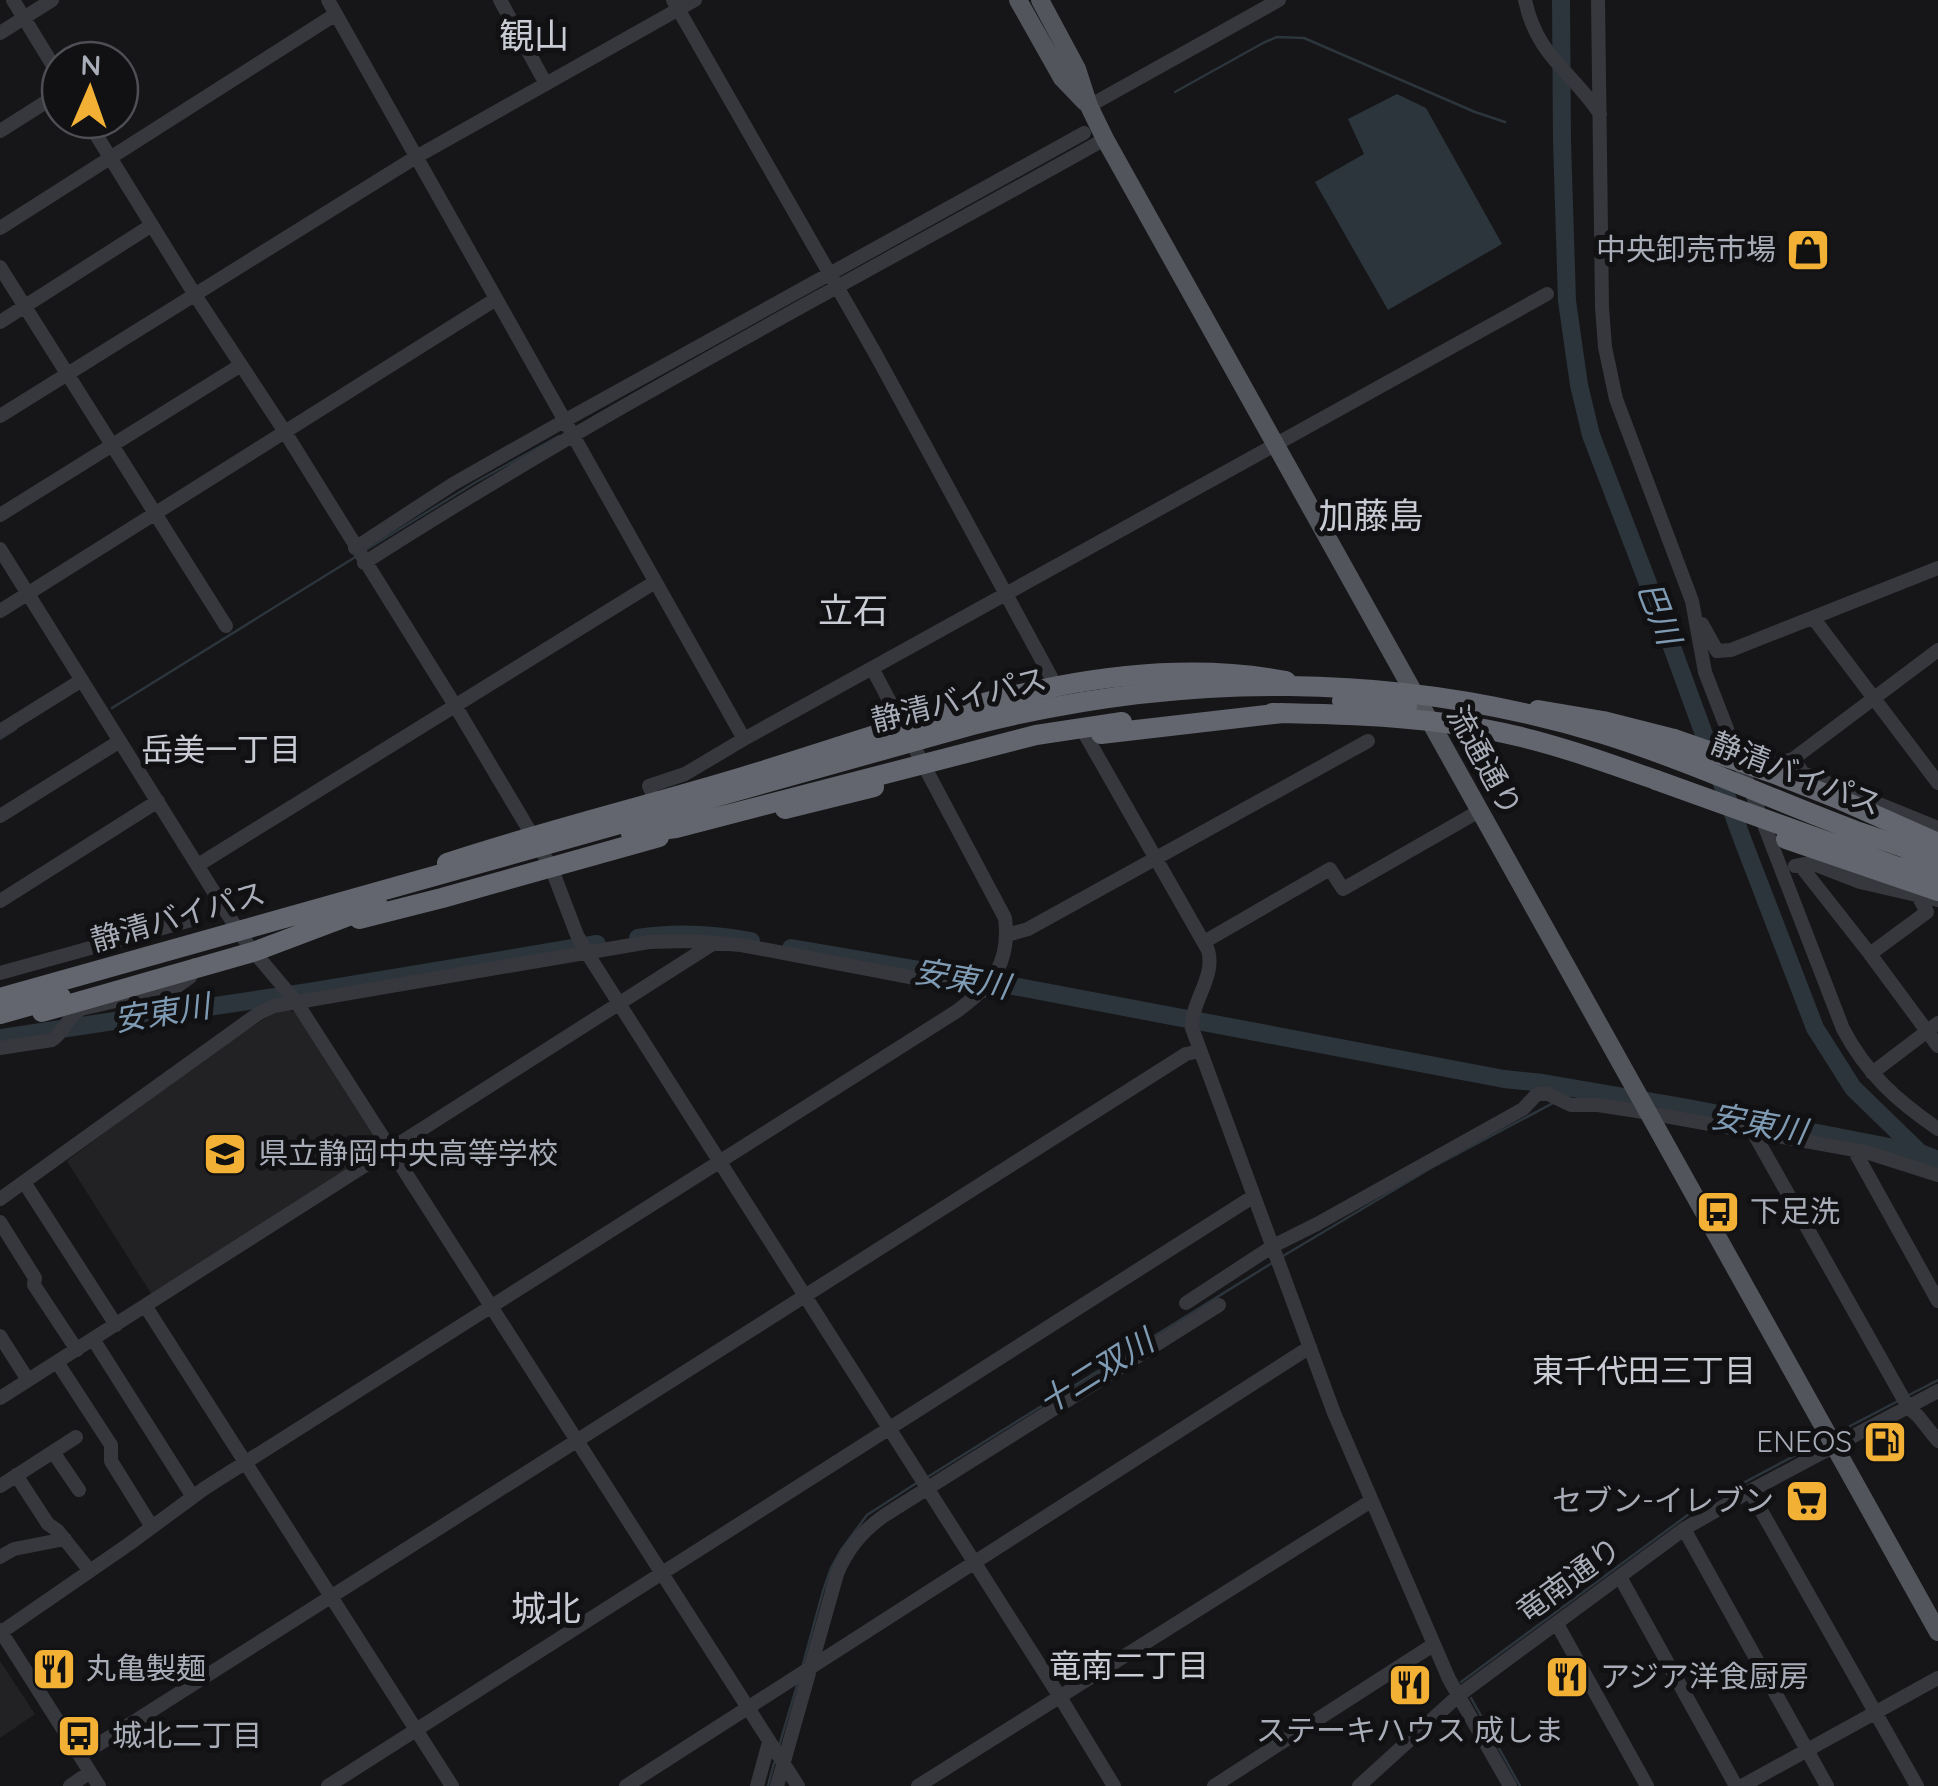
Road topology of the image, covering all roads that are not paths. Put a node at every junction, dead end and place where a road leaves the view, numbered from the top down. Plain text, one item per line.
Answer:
1 (13, 0) edge
2 (52, 0) edge
3 (328, 0) edge
4 (500, 0) edge
5 (695, 0) edge
6 (1018, 0) edge
7 (1040, 0) edge
8 (1280, 0) edge
9 (1526, 0) edge
10 (1598, 0) edge
11 (675, 5) edge
12 (336, 14) junction
13 (24, 18) junction
14 (0, 33) edge
15 (40, 44) edge
16 (546, 84) junction
17 (40, 106) edge
18 (1089, 106) junction
19 (1600, 115) junction
20 (0, 131) edge
21 (1084, 133) dead end
22 (1106, 139) junction
23 (99, 140) edge
24 (416, 157) junction
25 (111, 159) junction
26 (152, 225) junction
27 (0, 228) edge
28 (0, 268) edge
29 (834, 279) junction
30 (1547, 294) dead end
31 (195, 295) junction
32 (496, 299) junction
33 (24, 307) junction
34 (0, 322) edge
35 (241, 366) junction
36 (66, 374) junction
37 (0, 416) edge
38 (564, 421) junction
39 (284, 432) junction
40 (572, 435) junction
41 (1276, 444) junction
42 (113, 445) junction
43 (155, 512) junction
44 (0, 516) edge
45 (0, 548) edge
46 (356, 548) junction
47 (364, 563) junction
48 (1938, 568) edge
49 (655, 582) junction
50 (27, 593) junction
51 (1006, 594) junction
52 (1692, 601) junction
53 (0, 610) edge
54 (1814, 619) junction
55 (226, 626) dead end
56 (1938, 650) edge
57 (872, 668) junction
58 (82, 680) junction
59 (1293, 682) junction
60 (1057, 688) junction
61 (1413, 690) junction
62 (1873, 698) junction
63 (456, 707) junction
64 (1283, 713) junction
65 (1431, 721) junction
66 (902, 726) junction
67 (0, 731) edge
68 (1086, 736) junction
69 (744, 739) junction
70 (120, 741) junction
71 (1368, 741) dead end
72 (1675, 743) junction
73 (1793, 759) junction
74 (1742, 764) junction
75 (927, 771) junction
76 (1656, 780) junction
77 (1938, 783) edge
78 (720, 795) junction
79 (158, 801) junction
80 (656, 802) junction
81 (1481, 810) junction
82 (0, 816) edge
83 (1938, 828) edge
84 (631, 834) junction
85 (532, 835) junction
86 (1938, 843) edge
87 (1938, 856) edge
88 (1155, 857) junction
89 (1800, 865) junction
90 (198, 866) junction
91 (551, 867) junction
92 (1781, 870) junction
93 (447, 872) junction
94 (1938, 873) edge
95 (1928, 893) edge
96 (1938, 900) edge
97 (0, 901) edge
98 (378, 906) junction
99 (195, 919) dead end
100 (144, 934) junction
101 (1007, 935) junction
102 (243, 937) junction
103 (1204, 942) junction
104 (714, 943) junction
105 (157, 952) junction
106 (587, 953) junction
107 (1870, 954) junction
108 (0, 956) edge
109 (197, 959) junction
110 (3, 977) edge
111 (983, 991) junction
112 (0, 998) edge
113 (297, 1002) junction
114 (619, 1004) junction
115 (0, 1013) edge
116 (0, 1024) edge
117 (1933, 1028) edge
118 (1938, 1046) edge
119 (0, 1048) edge
120 (1200, 1051) junction
121 (1872, 1073) junction
122 (1648, 1111) junction
123 (1938, 1129) edge
124 (1753, 1132) junction
125 (390, 1149) junction
126 (1854, 1150) junction
127 (718, 1161) junction
128 (1938, 1175) edge
129 (24, 1182) junction
130 (1254, 1196) junction
131 (0, 1199) edge
132 (0, 1222) edge
133 (1276, 1253) junction
134 (1209, 1287) junction
135 (804, 1297) junction
136 (1938, 1299) edge
137 (1186, 1304) dead end
138 (1219, 1304) dead end
139 (492, 1306) junction
140 (146, 1307) junction
141 (1204, 1315) junction
142 (116, 1325) junction
143 (0, 1336) edge
144 (93, 1340) junction
145 (1310, 1347) junction
146 (77, 1350) junction
147 (57, 1362) junction
148 (28, 1380) junction
149 (1938, 1391) edge
150 (0, 1398) edge
151 (1908, 1408) junction
152 (889, 1428) junction
153 (76, 1437) dead end
154 (579, 1441) junction
155 (1938, 1441) edge
156 (1836, 1446) junction
157 (53, 1452) junction
158 (244, 1464) junction
159 (16, 1475) junction
160 (0, 1486) edge
161 (926, 1488) junction
162 (79, 1490) dead end
163 (1750, 1491) junction
164 (193, 1496) junction
165 (1371, 1502) junction
166 (152, 1527) junction
167 (1684, 1530) junction
168 (65, 1539) junction
169 (0, 1557) edge
170 (974, 1563) junction
171 (90, 1571) junction
172 (664, 1573) junction
173 (1620, 1577) junction
174 (331, 1598) junction
175 (1557, 1624) junction
176 (0, 1632) edge
177 (1938, 1632) edge
178 (1433, 1645) junction
179 (810, 1668) junction
180 (1938, 1678) edge
181 (1459, 1696) junction
182 (1060, 1697) junction
183 (747, 1708) junction
184 (1875, 1712) junction
185 (416, 1730) junction
186 (769, 1742) junction
187 (1807, 1750) junction
188 (80, 1756) junction
189 (784, 1765) junction
190 (90, 1772) junction
191 (70, 1786) edge
192 (99, 1786) edge
193 (328, 1786) edge
194 (452, 1786) edge
195 (626, 1786) edge
196 (757, 1786) edge
197 (777, 1786) edge
198 (798, 1786) edge
199 (918, 1786) edge
200 (1114, 1786) edge
201 (1214, 1786) edge
202 (1359, 1786) edge
203 (1510, 1786) edge
204 (1647, 1786) edge
205 (1739, 1786) edge
206 (1828, 1786) edge
207 (1917, 1786) edge

1 - 13 street
2 - 13 street
3 - 12 street
4 - 16 street
5 - 11 street
6 - 18 main road
7 - 18 main road
8 - 18 street
9 - 19 street
10 - 19 street
11 - 16 street
11 - 29 street
12 - 24 street
12 - 25 street
13 - 14 street
13 - 15 street
16 - 24 street
17 - 20 street
18 - 22 main road, 流通通り
19 - 52 street
21 - 29 street
22 - 29 street
22 - 41 main road, 流通通り
23 - 25 street
24 - 31 street
24 - 32 street
25 - 26 street
25 - 27 street
26 - 31 street
26 - 33 street
28 - 33 street
29 - 38 street
29 - 40 street
29 - 51 street
30 - 41 street
31 - 35 street
31 - 36 street
32 - 38 street
32 - 39 street
33 - 34 street
33 - 36 street
35 - 39 street
35 - 42 street
36 - 37 street
36 - 42 street
38 - 40 street
38 - 46 street
39 - 43 street
39 - 46 street
40 - 47 street
40 - 49 street
41 - 51 street
41 - 61 main road, 流通通り
42 - 43 street
42 - 44 street
43 - 50 street
43 - 55 street
45 - 50 street
46 - 47 street
47 - 63 street
48 - 54 street
49 - 63 street
49 - 69 street
50 - 53 street
50 - 58 street
51 - 57 street
51 - 60 street
52 - 54 street
52 - 74 street
54 - 62 street
56 - 62 street
57 - 66 street
57 - 69 street
58 - 67 street
58 - 70 street
59 - 60 highway
59 - 61 highway
59 - 78 highway, bridge
60 - 66 highway
61 - 65 main road, 流通通り
61 - 72 highway
62 - 73 street
62 - 77 street
63 - 85 street
63 - 90 street
64 - 65 highway
64 - 68 highway
64 - 84 highway, bridge
65 - 76 highway
65 - 81 main road, 流通通り
66 - 75 street
66 - 80 highway
68 - 75 highway
68 - 88 street
69 - 80 street
70 - 79 street
70 - 82 street
71 - 88 street
72 - 86 highway, bridge
72 - 87 highway, bridge
73 - 74 street
73 - 83 street
74 - 92 street
75 - 91 highway
75 - 101 street
76 - 94 highway, bridge
76 - 95 highway, bridge
78 - 87 highway, 静清バイパス, bridge
78 - 93 highway, 静清バイパス, bridge
79 - 90 street
79 - 97 street
80 - 85 highway
81 - 103 street
81 - 122 main road, 流通通り
84 - 94 highway, 静清バイパス, bridge
84 - 98 highway, 静清バイパス
85 - 91 street
85 - 102 highway
88 - 101 street
88 - 103 street
89 - 92 street
89 - 95 street
89 - 107 street
90 - 102 street
91 - 102 highway
91 - 106 street
92 - 121 street
93 - 110 highway, bridge
93 - 112 highway, 静清バイパス, bridge
95 - 96 street
95 - 107 street
98 - 115 highway, 静清バイパス, bridge
98 - 116 highway, bridge
99 - 100 street
100 - 105 street
100 - 110 street
101 - 111 street
102 - 105 highway
102 - 109 highway
102 - 113 street
103 - 120 street
104 - 106 street
104 - 111 street
104 - 114 street
105 - 112 highway
106 - 113 street
106 - 114 street
107 - 117 street
108 - 110 street
109 - 115 highway
109 - 119 street
111 - 127 street
113 - 125 street
113 - 129 street
114 - 125 street
114 - 127 street
117 - 118 street
117 - 121 street
120 - 130 street
120 - 135 street
121 - 123 street
122 - 124 street
122 - 133 street
122 - 156 main road, 流通通り
124 - 126 street
124 - 151 street
125 - 139 street
125 - 140 street
126 - 128 street
126 - 136 street
127 - 135 street
127 - 139 street
129 - 131 street
129 - 142 street
130 - 133 street
130 - 152 street
132 - 146 street
133 - 134 street
133 - 145 street
134 - 137 street
134 - 141 street
135 - 152 street
135 - 154 street
138 - 141 street
139 - 154 street
139 - 158 street
140 - 142 street
140 - 158 street
141 - 161 street
142 - 144 street
143 - 148 street
144 - 146 street
144 - 164 street
145 - 165 street
145 - 170 street
146 - 147 street
147 - 148 street
147 - 166 street
148 - 150 street
149 - 151 street, 竜南通り
151 - 155 street
151 - 156 street, 竜南通り
152 - 161 street
152 - 172 street
153 - 157 street
154 - 172 street
154 - 174 street
156 - 163 street, 竜南通り
156 - 177 main road, 流通通り
157 - 159 street
157 - 162 street
158 - 164 street
158 - 174 street
159 - 160 street
159 - 168 street
161 - 170 street
161 - 179 street
163 - 167 street, 竜南通り
163 - 184 street
164 - 166 street
165 - 178 street
165 - 182 street
166 - 171 street
167 - 173 street, 竜南通り
167 - 187 street
168 - 169 street
168 - 171 street
170 - 179 street
170 - 182 street
171 - 176 street
172 - 183 street
172 - 185 street
173 - 175 street, 竜南通り
173 - 205 street
174 - 185 street
174 - 188 street
175 - 181 street, 竜南通り
175 - 204 street
176 - 188 street
178 - 181 street
178 - 201 street
179 - 183 street
179 - 189 street
180 - 184 street
181 - 202 street, 竜南通り
181 - 203 street
182 - 199 street
182 - 200 street
183 - 186 street
183 - 195 street
184 - 187 street
184 - 207 street
185 - 193 street
185 - 194 street
186 - 189 street
186 - 196 street
187 - 205 street
187 - 206 street
188 - 190 street
189 - 197 street
189 - 198 street
190 - 191 street
190 - 192 street

